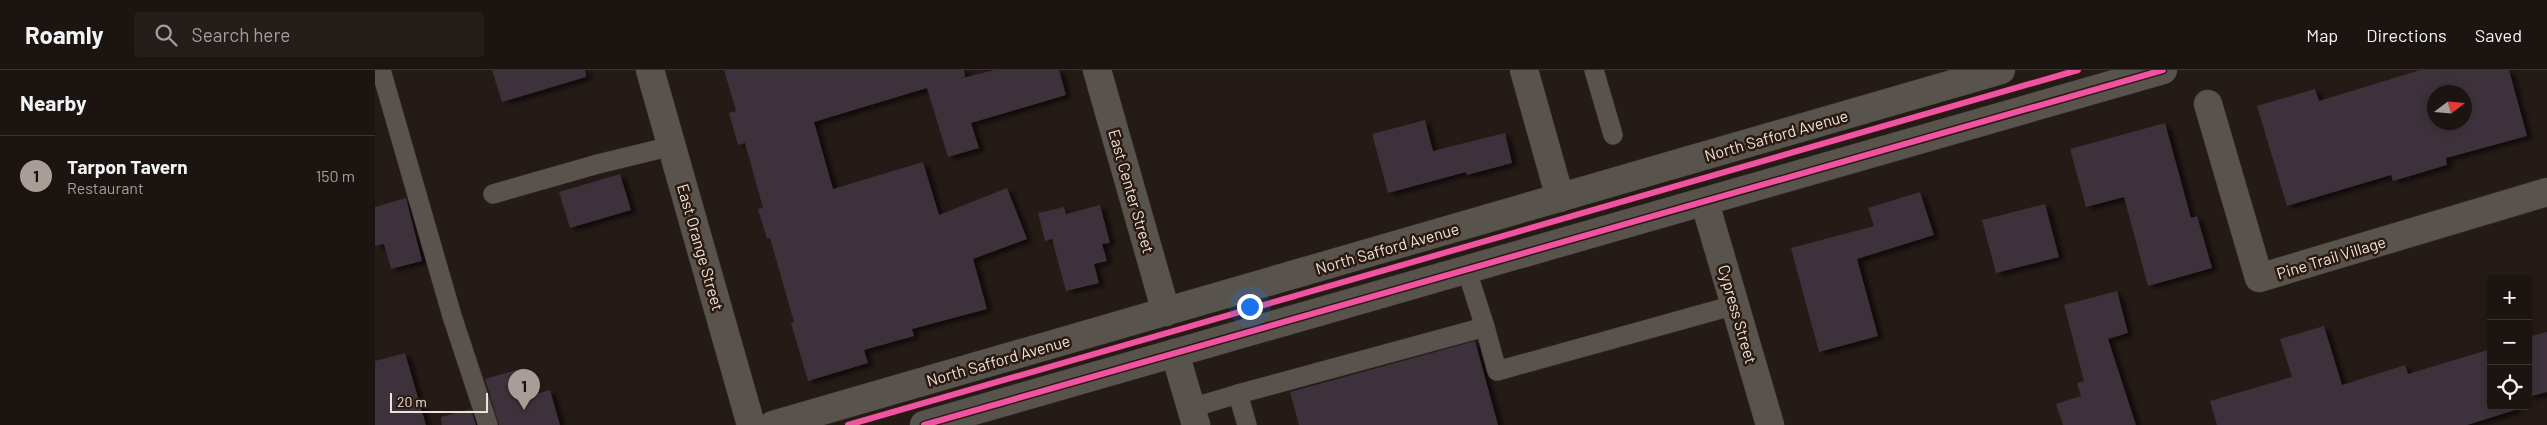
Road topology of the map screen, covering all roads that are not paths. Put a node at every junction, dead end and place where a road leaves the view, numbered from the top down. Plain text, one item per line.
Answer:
1 (381, 70) edge
2 (651, 70) edge
3 (1097, 70) edge
4 (1524, 70) edge
5 (1594, 70) edge
6 (2001, 70) edge
7 (2163, 70) edge
8 (2208, 104) dead end
9 (1613, 135) dead end
10 (672, 146) junction
11 (2547, 192) edge
12 (493, 194) dead end
13 (1560, 198) junction
14 (1705, 203) junction
15 (1467, 271) junction
16 (1735, 306) junction
17 (1167, 312) junction
18 (1485, 327) junction
19 (1175, 353) junction
20 (1238, 394) junction
21 (1193, 416) edge
22 (488, 425) edge
23 (751, 425) edge
24 (773, 425) edge
25 (924, 425) edge
26 (1247, 425) edge
27 (1770, 425) edge

1 - 22 lane
2 - 10 street, East Orange Street
3 - 17 street, East Center Street
4 - 13 street
5 - 9 lane
6 - 13 street, North Safford Avenue
7 - 14 street
8 - 11 street, Pine Trail Village
10 - 12 lane
10 - 23 street, East Orange Street
13 - 17 street, North Safford Avenue
14 - 15 street
14 - 16 street, Cypress Street
15 - 18 lane
15 - 19 street
16 - 18 lane
16 - 27 street, Cypress Street
17 - 24 street, North Safford Avenue
18 - 20 lane
19 - 21 street
19 - 25 street
20 - 21 lane
20 - 26 lane

